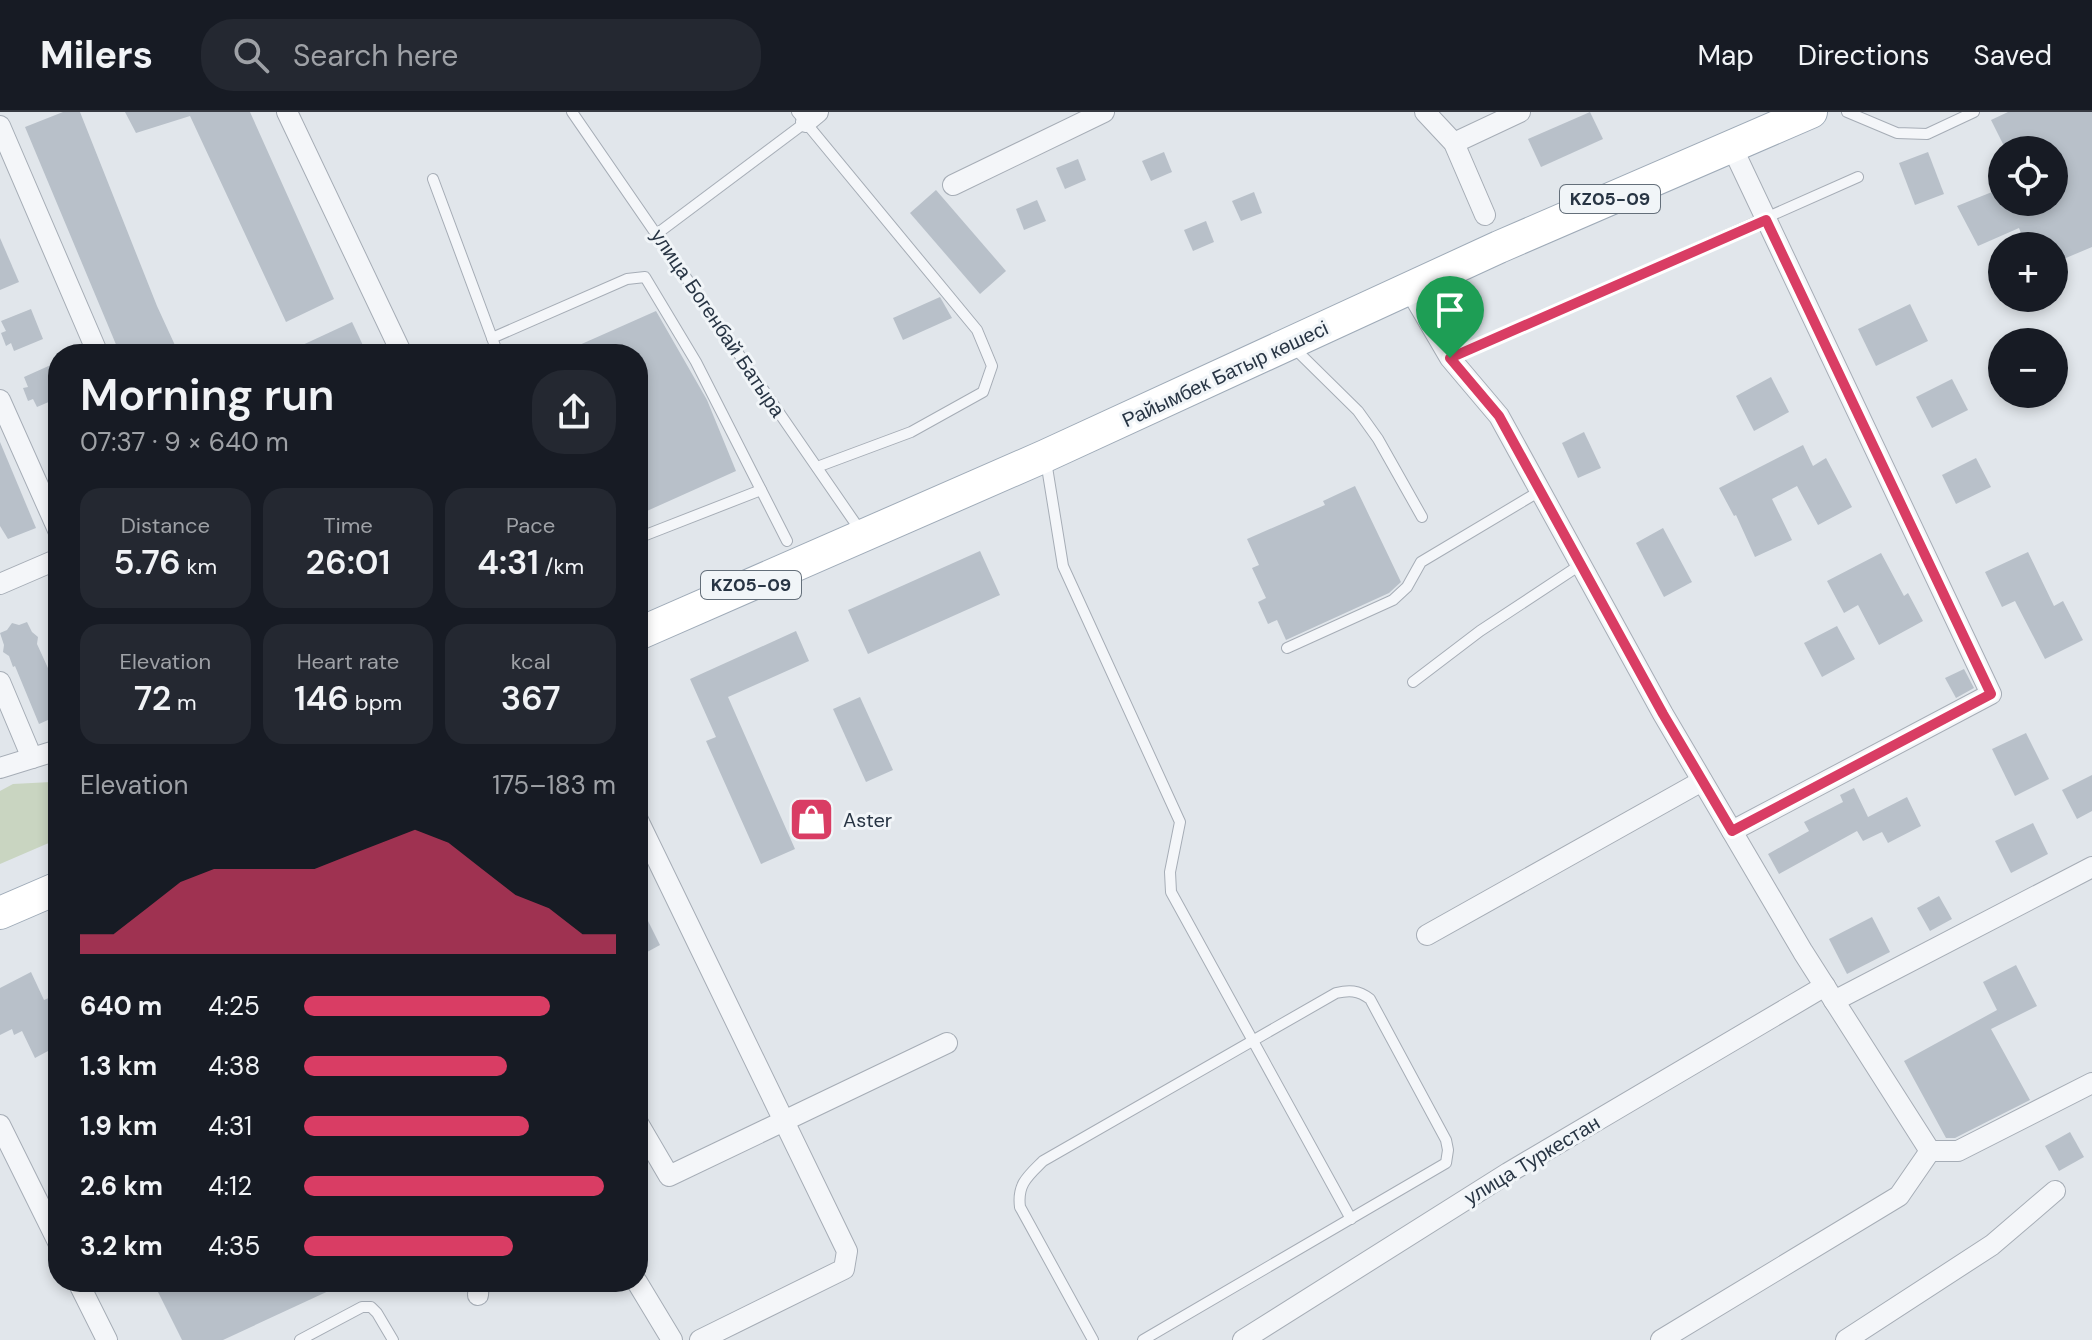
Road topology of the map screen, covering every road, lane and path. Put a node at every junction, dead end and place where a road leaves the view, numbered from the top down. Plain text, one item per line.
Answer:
1 (287, 112) edge
2 (572, 112) edge
3 (1104, 112) edge
4 (1425, 112) edge
5 (1520, 112) edge
6 (1811, 112) edge
7 (1847, 112) edge
8 (1974, 112) edge
9 (807, 115) edge
10 (0, 126) edge
11 (1454, 143) junction
12 (1732, 147) junction
13 (1858, 177) dead end
14 (433, 179) dead end
15 (953, 185) dead end
16 (1485, 215) dead end
17 (1766, 220) junction
18 (658, 233) junction
19 (1409, 288) junction
20 (492, 338) junction
21 (94, 344) edge
22 (397, 344) edge
23 (494, 344) edge
24 (1290, 345) junction
25 (1450, 358) junction
26 (0, 400) edge
27 (1045, 456) junction
28 (817, 467) junction
29 (761, 490) junction
30 (1540, 491) junction
31 (48, 508) edge
32 (1422, 517) dead end
33 (648, 534) edge
34 (863, 534) junction
35 (787, 541) dead end
36 (48, 563) edge
37 (1580, 565) junction
38 (0, 584) edge
39 (648, 630) edge
40 (1287, 648) dead end
41 (0, 682) edge
42 (1413, 682) dead end
43 (48, 753) edge
44 (32, 758) junction
45 (0, 768) edge
46 (1702, 781) junction
47 (1732, 831) junction
48 (648, 840) edge
49 (2092, 867) edge
50 (48, 892) edge
51 (0, 913) edge
52 (1427, 935) dead end
53 (1829, 993) junction
54 (1255, 1041) junction
55 (947, 1043) dead end
56 (2092, 1083) edge
57 (784, 1119) junction
58 (0, 1125) edge
59 (648, 1140) edge
60 (1930, 1151) junction
61 (2055, 1191) dead end
62 (1351, 1219) junction
63 (48, 1222) edge
64 (83, 1292) edge
65 (643, 1292) edge
66 (312, 1337) edge
67 (107, 1340) edge
68 (300, 1340) edge
69 (393, 1340) edge
70 (672, 1340) edge
71 (700, 1340) edge
72 (1093, 1340) edge
73 (1143, 1340) edge
74 (1243, 1340) edge
75 (1661, 1340) edge
76 (1846, 1340) edge

1 - 22 street
2 - 18 lane, улица Богенбай Батыра
3 - 15 street
4 - 11 street
5 - 11 street
6 - 12 main road, Райымбек Батыр көшесі / KZ05-09
7 - 8 lane
9 - 18 lane
9 - 28 lane
10 - 21 street
11 - 16 street
12 - 17 street
12 - 19 main road, Райымбек Батыр көшесі / KZ05-09
13 - 17 lane
14 - 20 lane
17 - 25 lane
17 - 47 street
18 - 28 lane, улица Богенбай Батыра
19 - 24 main road, Райымбек Батыр көшесі / KZ05-09
19 - 25 street
20 - 23 lane
20 - 29 lane
24 - 27 main road, Райымбек Батыр көшесі / KZ05-09
24 - 32 lane
25 - 30 street
26 - 31 street
27 - 34 main road, Райымбек Батыр көшесі / KZ05-09
27 - 54 lane
28 - 34 lane, улица Богенбай Батыра
29 - 33 lane
29 - 35 lane
30 - 37 street
30 - 40 lane
34 - 39 main road, Райымбек Батыр көшесі / KZ05-09
36 - 38 street
37 - 42 lane
37 - 46 street
41 - 44 street
43 - 44 street
44 - 45 street
46 - 47 street
46 - 52 street
47 - 53 street
48 - 57 street
49 - 53 street, улица Туркестан
50 - 51 main road
53 - 60 street
53 - 74 street, улица Туркестан
54 - 62 lane
54 - 62 lane
54 - 72 lane
55 - 57 street
56 - 60 street
57 - 59 street
57 - 71 street
58 - 63 street
60 - 75 street
61 - 76 street
62 - 73 lane
64 - 67 street
65 - 70 street
66 - 68 lane
66 - 69 lane

